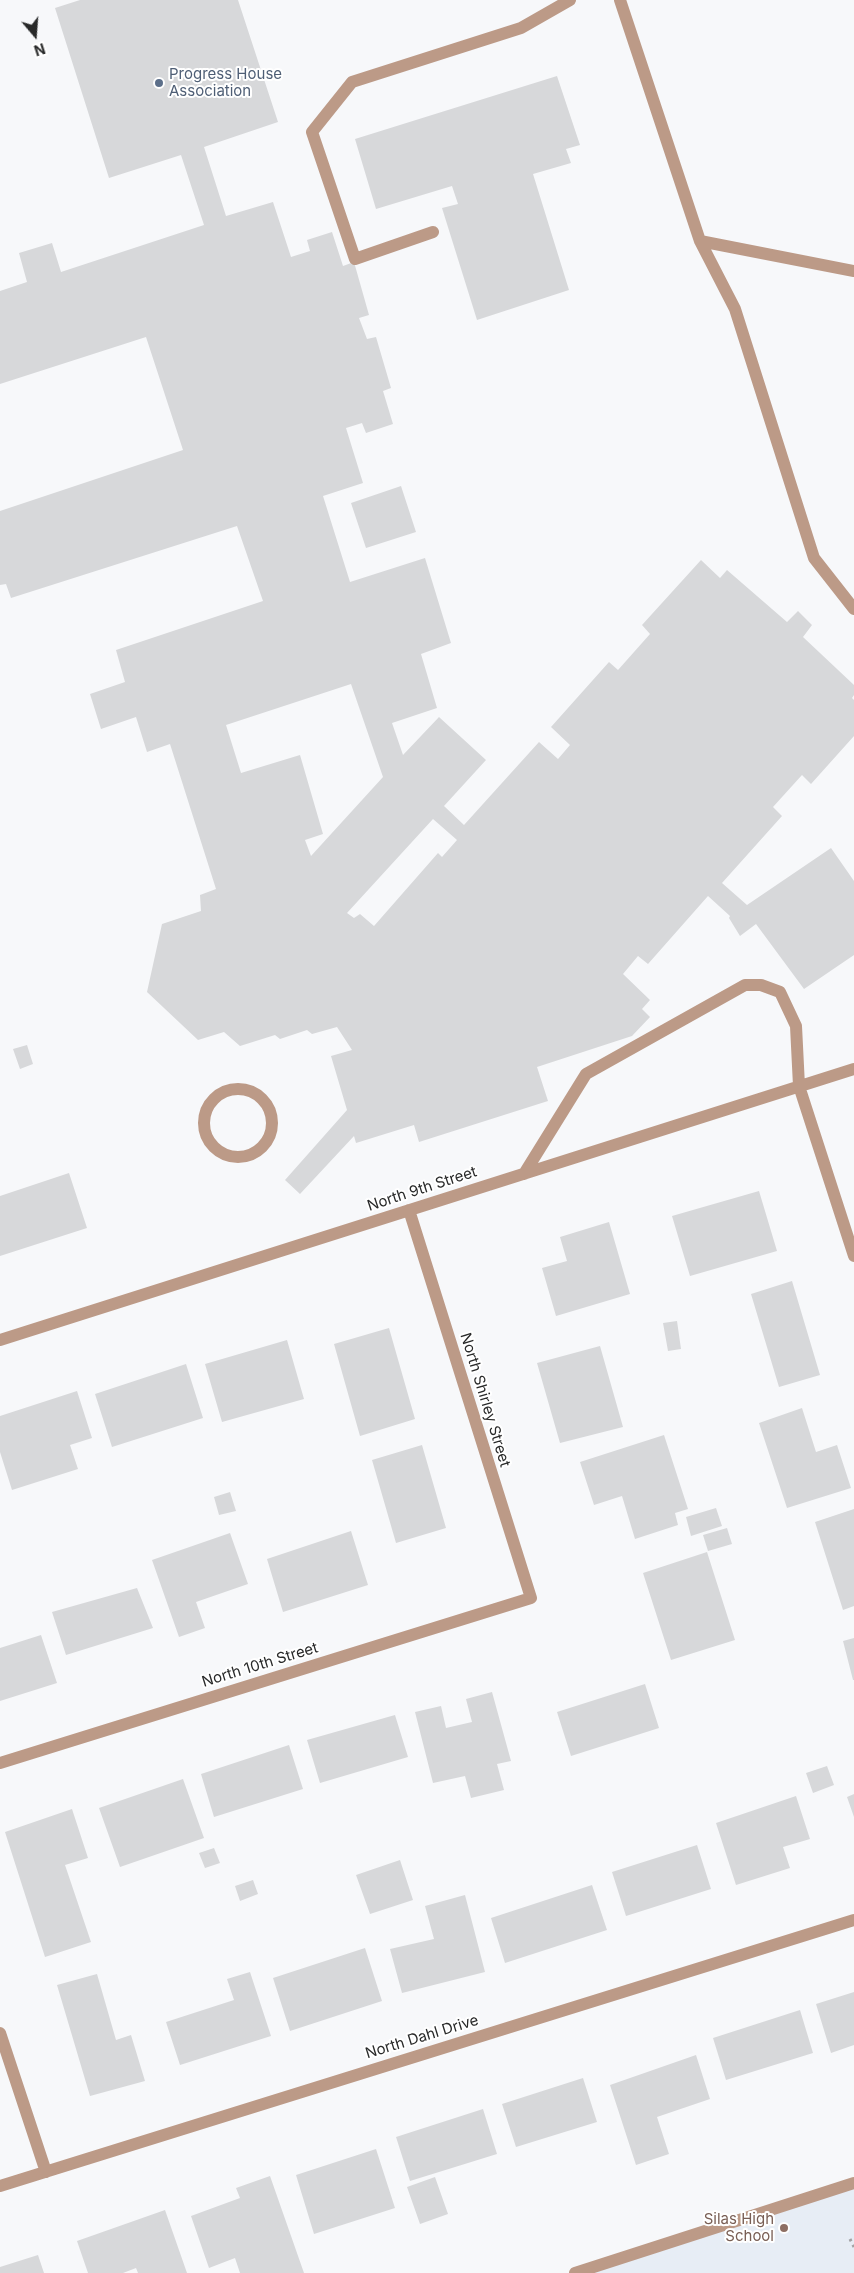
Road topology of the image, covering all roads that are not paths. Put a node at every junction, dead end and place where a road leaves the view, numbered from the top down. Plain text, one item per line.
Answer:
1 (570, 0) edge
2 (620, 0) edge
3 (432, 232) dead end
4 (700, 241) junction
5 (854, 271) edge
6 (854, 609) edge
7 (854, 1068) edge
8 (799, 1086) junction
9 (204, 1127) joint
10 (524, 1174) junction
11 (409, 1210) junction
12 (854, 1256) edge
13 (0, 1340) edge
14 (530, 1598) joint
15 (0, 1763) edge
16 (854, 1920) edge
17 (0, 2033) edge
18 (46, 2172) junction
19 (854, 2183) edge
20 (0, 2186) edge
21 (575, 2273) edge

1 - 3 street
2 - 4 street
4 - 5 street
4 - 6 street
7 - 8 street, North 9th Street
8 - 10 street, North 9th Street
8 - 10 street
8 - 12 street
9 - 9 street
10 - 11 street, North 9th Street
11 - 13 street, North 9th Street
11 - 14 street, North Shirley Street
14 - 15 street, North 10th Street
16 - 18 street, North Dahl Drive
17 - 18 street
18 - 20 street, North Dahl Drive
19 - 21 street

